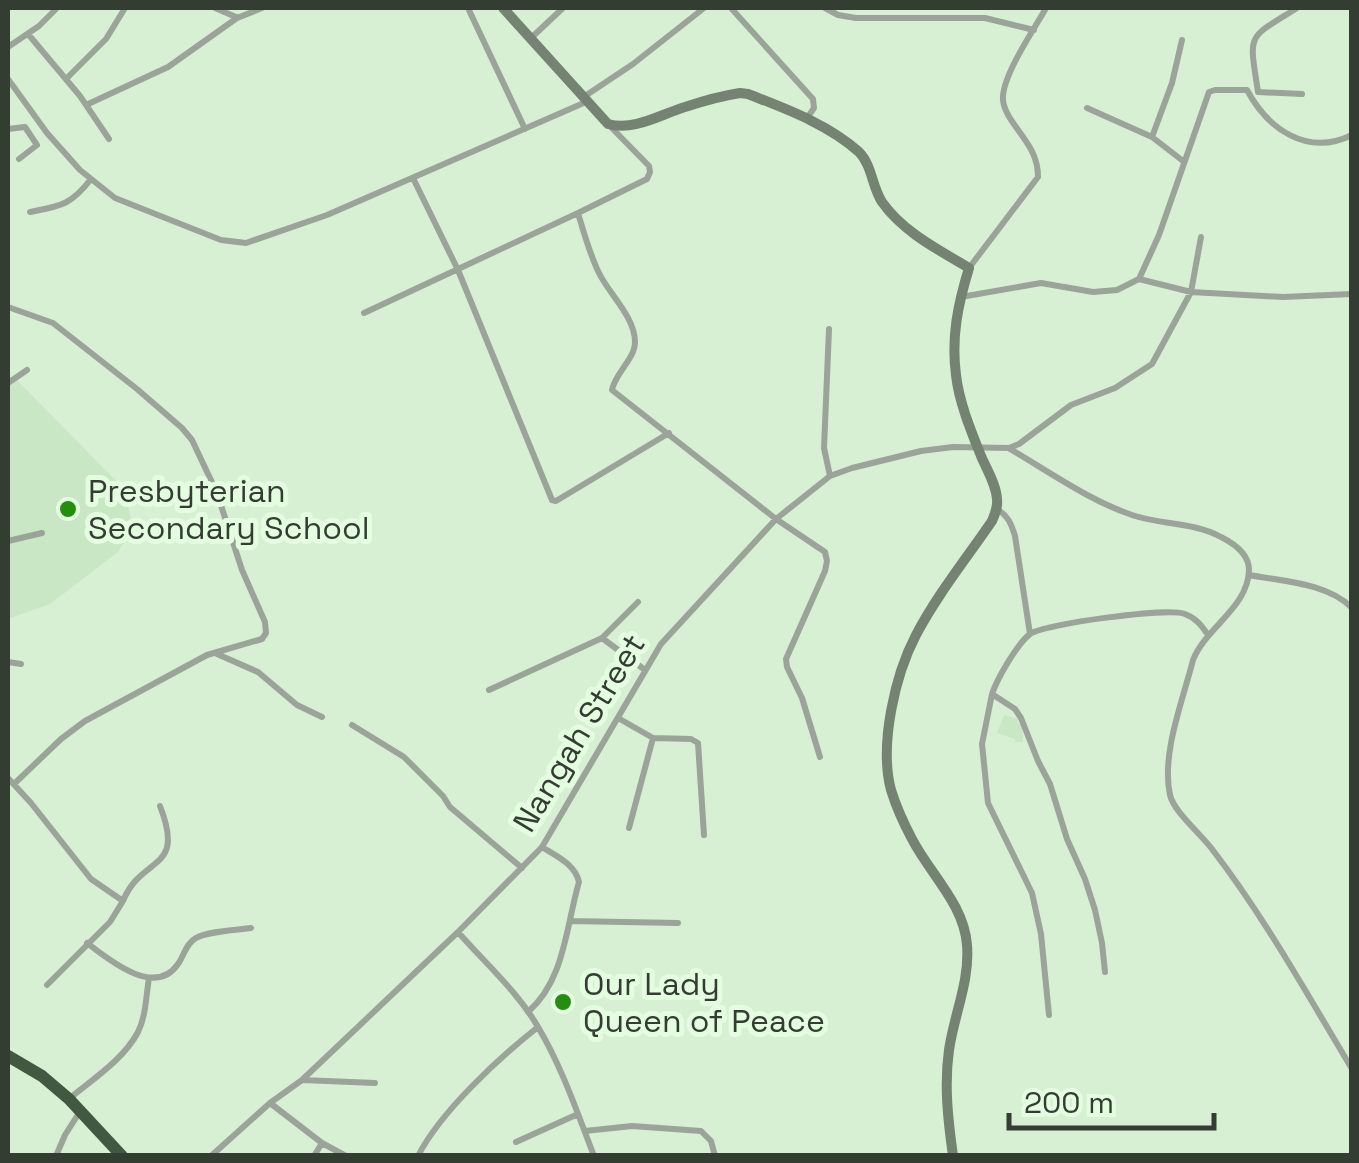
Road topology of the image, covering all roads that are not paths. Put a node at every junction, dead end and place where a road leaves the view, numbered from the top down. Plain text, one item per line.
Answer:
1 (126, 8) edge
2 (214, 8) edge
3 (262, 8) edge
4 (468, 8) edge
5 (503, 8) edge
6 (563, 8) edge
7 (704, 8) edge
8 (730, 8) edge
9 (825, 8) edge
10 (1046, 8) edge
11 (1298, 8) edge
12 (56, 9) edge
13 (237, 18) junction
14 (1034, 30) junction
15 (28, 34) junction
16 (531, 38) junction
17 (1182, 40) dead end
18 (8, 46) edge
19 (8, 79) edge
20 (66, 79) junction
21 (1247, 90) junction
22 (1258, 92) junction
23 (1302, 94) dead end
24 (584, 100) junction
25 (86, 106) junction
26 (1087, 108) dead end
27 (807, 118) junction
28 (608, 124) junction
29 (8, 128) edge
30 (525, 129) junction
31 (1352, 135) edge
32 (1152, 137) junction
33 (109, 139) dead end
34 (19, 159) dead end
35 (1184, 162) junction
36 (90, 178) junction
37 (413, 178) junction
38 (30, 212) dead end
39 (578, 214) junction
40 (1200, 237) dead end
41 (969, 268) junction
42 (458, 270) junction
43 (1139, 279) junction
44 (1191, 292) junction
45 (1352, 294) edge
46 (960, 297) junction
47 (8, 307) edge
48 (364, 313) dead end
49 (829, 329) dead end
50 (26, 370) dead end
51 (8, 383) edge
52 (668, 433) junction
53 (1009, 448) junction
54 (978, 449) junction
55 (830, 476) junction
56 (997, 508) junction
57 (776, 519) junction
58 (42, 533) dead end
59 (8, 541) edge
60 (1249, 575) junction
61 (638, 602) dead end
62 (1352, 608) edge
63 (1030, 634) junction
64 (1208, 635) junction
65 (602, 638) junction
66 (214, 652) junction
67 (8, 662) edge
68 (21, 664) dead end
69 (645, 670) junction
70 (489, 690) dead end
71 (992, 694) junction
72 (322, 717) dead end
73 (618, 718) junction
74 (352, 725) dead end
75 (653, 738) junction
76 (820, 757) dead end
77 (11, 782) edge
78 (160, 806) dead end
79 (629, 828) dead end
80 (704, 834) dead end
81 (542, 847) junction
82 (522, 868) junction
83 (123, 901) junction
84 (570, 921) junction
85 (678, 923) dead end
86 (252, 928) dead end
87 (458, 932) junction
88 (87, 944) junction
89 (1105, 972) dead end
90 (149, 978) junction
91 (47, 985) dead end
92 (528, 1012) junction
93 (1049, 1016) dead end
94 (538, 1027) junction
95 (8, 1056) edge
96 (1352, 1069) edge
97 (302, 1080) junction
98 (375, 1084) dead end
99 (69, 1099) junction
100 (270, 1103) junction
101 (81, 1110) junction
102 (578, 1114) junction
103 (585, 1132) junction
104 (322, 1142) junction
105 (516, 1142) dead end
106 (56, 1156) edge
107 (122, 1156) edge
108 (211, 1156) edge
109 (314, 1156) edge
110 (346, 1156) edge
111 (418, 1156) edge
112 (594, 1156) edge
113 (714, 1156) edge
114 (953, 1156) edge

1 - 20 street
2 - 13 street
3 - 13 street
4 - 30 street
5 - 16 street
6 - 16 street
7 - 24 street
8 - 27 street
9 - 14 street
10 - 14 street
11 - 22 street
12 - 15 street
13 - 25 street
14 - 41 street
15 - 18 street
15 - 20 street
16 - 24 street
17 - 32 street
19 - 36 street
20 - 25 street
21 - 22 street
21 - 31 street
21 - 35 street
22 - 23 street
24 - 28 street
24 - 30 street
25 - 33 street
26 - 32 street
27 - 28 street
27 - 41 street
28 - 39 street
29 - 34 street
30 - 37 street
32 - 35 street
35 - 43 street
36 - 37 street
36 - 38 street
37 - 42 street
39 - 42 street
39 - 52 street
40 - 44 street
41 - 46 street
42 - 48 street
42 - 52 street
43 - 44 street
43 - 46 street
44 - 45 street
44 - 53 street
46 - 54 street
47 - 66 street
49 - 55 street
50 - 51 street
52 - 57 street
53 - 54 street, Nangah Street
53 - 60 street
54 - 55 street, Nangah Street
54 - 56 street
55 - 57 street, Nangah Street
56 - 63 street
56 - 114 street
57 - 69 street, Nangah Street
57 - 76 street
58 - 59 street
60 - 62 street
60 - 64 street
61 - 65 street
63 - 64 street
63 - 71 street
64 - 96 street
65 - 69 street
65 - 70 street
66 - 72 street
66 - 77 street
67 - 68 street
69 - 73 street, Nangah Street
71 - 89 street
71 - 93 street
73 - 75 street
73 - 81 street, Nangah Street
74 - 82 street
75 - 79 street
75 - 80 street
77 - 83 street
78 - 83 street
81 - 82 street, Nangah Street
81 - 84 street
82 - 87 street, Nangah Street
83 - 88 street
84 - 85 street
84 - 92 street
86 - 90 street
87 - 92 street
87 - 97 street, Nangah Street
88 - 90 street
88 - 91 street
90 - 99 street
92 - 94 street
94 - 102 street
94 - 111 street
95 - 99 highway
97 - 98 street
97 - 100 street, Nangah Street
99 - 101 highway
100 - 104 street
100 - 108 street, Nangah Street
101 - 106 street
101 - 107 highway
102 - 103 street
102 - 105 street
103 - 112 street
103 - 113 street
104 - 109 street
104 - 110 street

